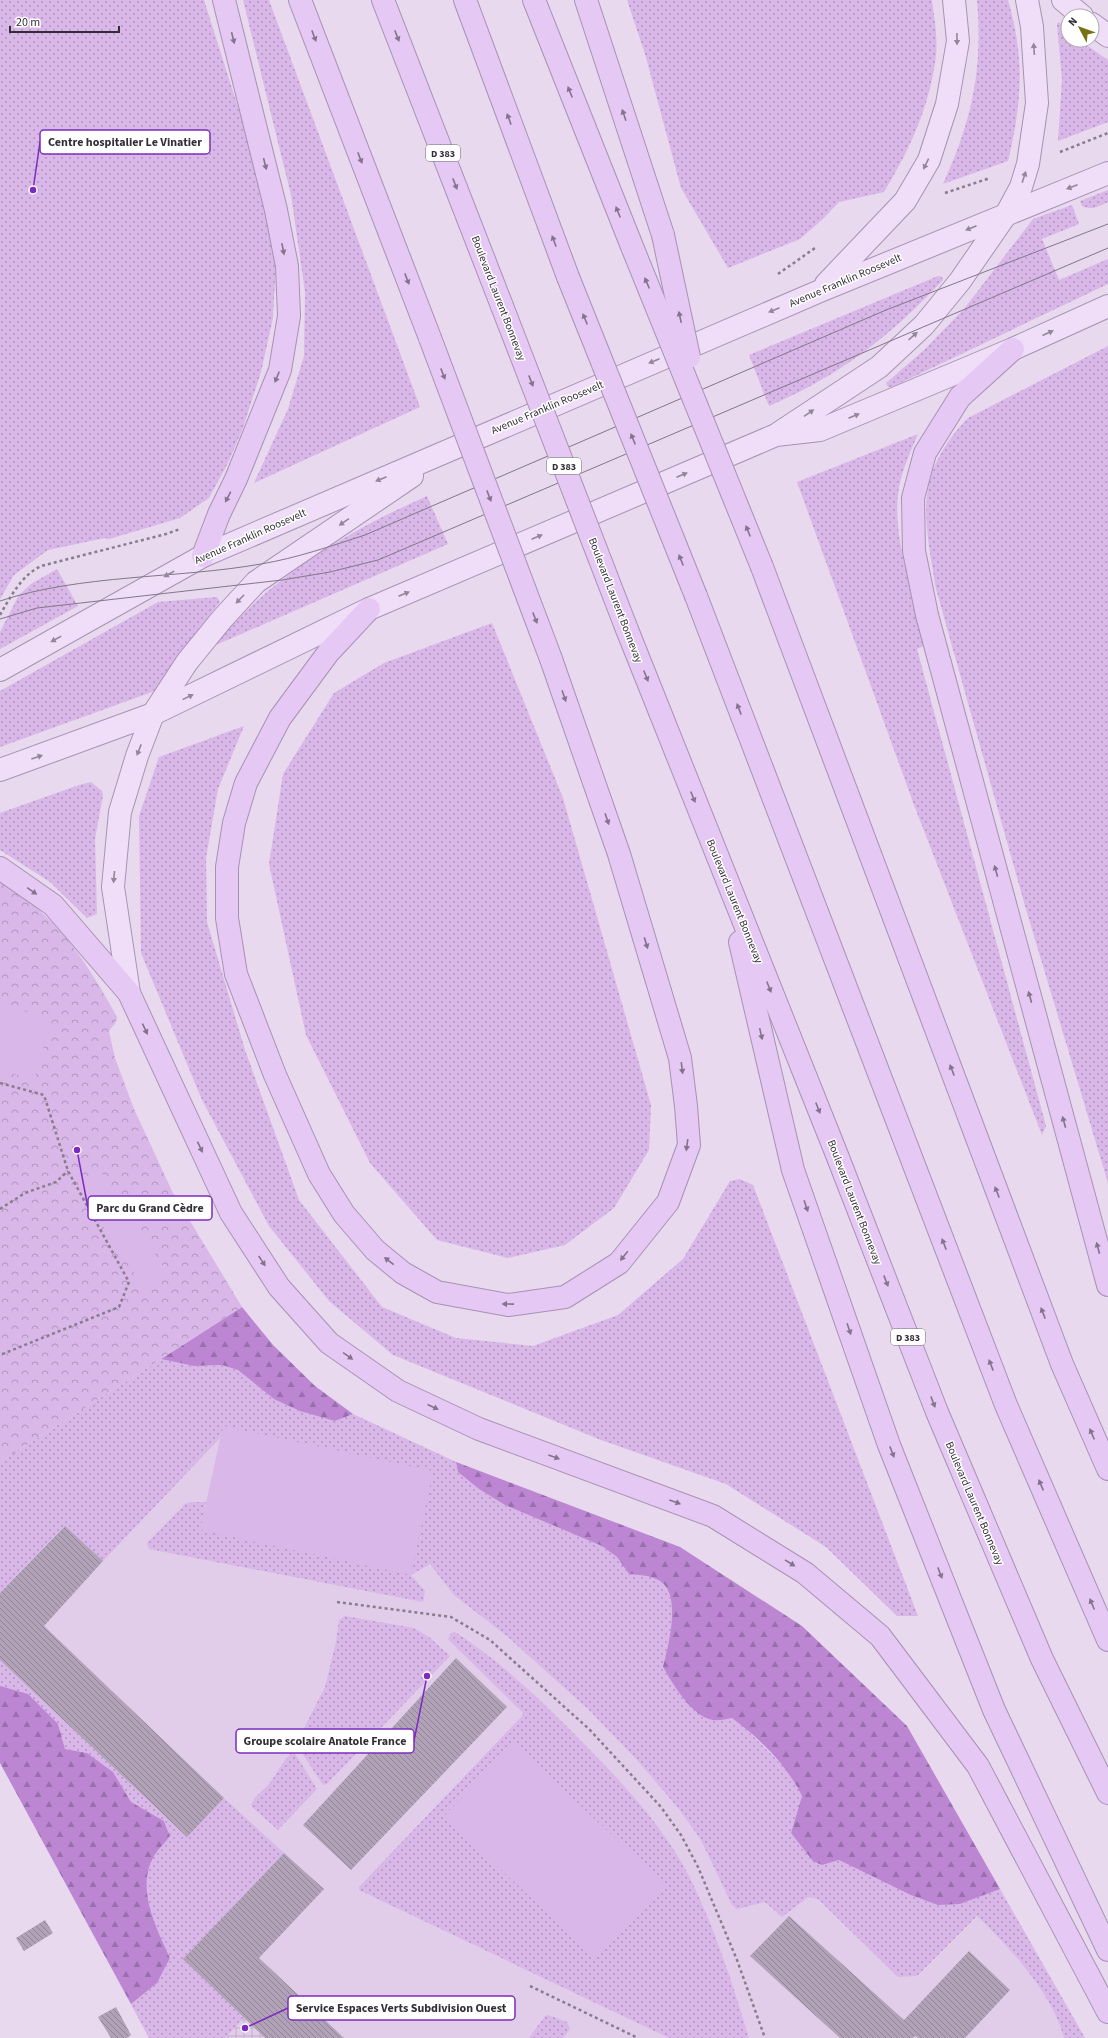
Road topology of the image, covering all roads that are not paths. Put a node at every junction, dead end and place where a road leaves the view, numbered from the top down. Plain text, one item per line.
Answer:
1 (224, 0) edge
2 (300, 0) edge
3 (383, 0) edge
4 (465, 0) edge
5 (534, 0) edge
6 (586, 0) edge
7 (954, 0) edge
8 (1027, 0) edge
9 (1063, 0) edge
10 (1072, 8) edge
11 (1108, 173) edge
12 (1007, 213) junction
13 (820, 291) junction
14 (1108, 306) edge
15 (1013, 349) junction
16 (700, 409) junction
17 (776, 435) junction
18 (458, 446) junction
19 (203, 556) junction
20 (368, 609) junction
21 (0, 670) edge
22 (153, 714) junction
23 (0, 770) edge
24 (0, 868) edge
25 (723, 873) junction
26 (129, 994) junction
27 (1108, 1285) edge
28 (1108, 1469) edge
29 (1108, 1640) edge
30 (1108, 1794) edge
31 (1108, 1950) edge
32 (1108, 2012) edge

1 -> 19 highway
2 -> 20 highway, bridge
3 -> 25 highway, Boulevard Laurent Bonnevay / D 383, bridge
29 -> 4 highway, bridge
16 -> 5 highway, bridge
16 -> 6 highway, bridge
7 -> 13 main road
12 -> 8 main road
9 - 10 main road
11 -> 12 main road, Avenue Franklin Roosevelt
12 -> 13 main road, Avenue Franklin Roosevelt
17 -> 12 main road
13 -> 18 main road, Avenue Franklin Roosevelt
15 -> 14 main road
17 -> 15 main road
27 -> 15 highway
28 -> 16 highway, bridge
20 -> 17 main road
18 -> 19 main road, Avenue Franklin Roosevelt
18 -> 22 main road
19 -> 21 main road, Avenue Franklin Roosevelt
22 -> 20 main road
23 -> 22 main road
22 -> 26 main road
24 -> 26 highway
25 -> 30 highway, Boulevard Laurent Bonnevay / D 383
25 -> 31 highway
26 -> 32 highway

